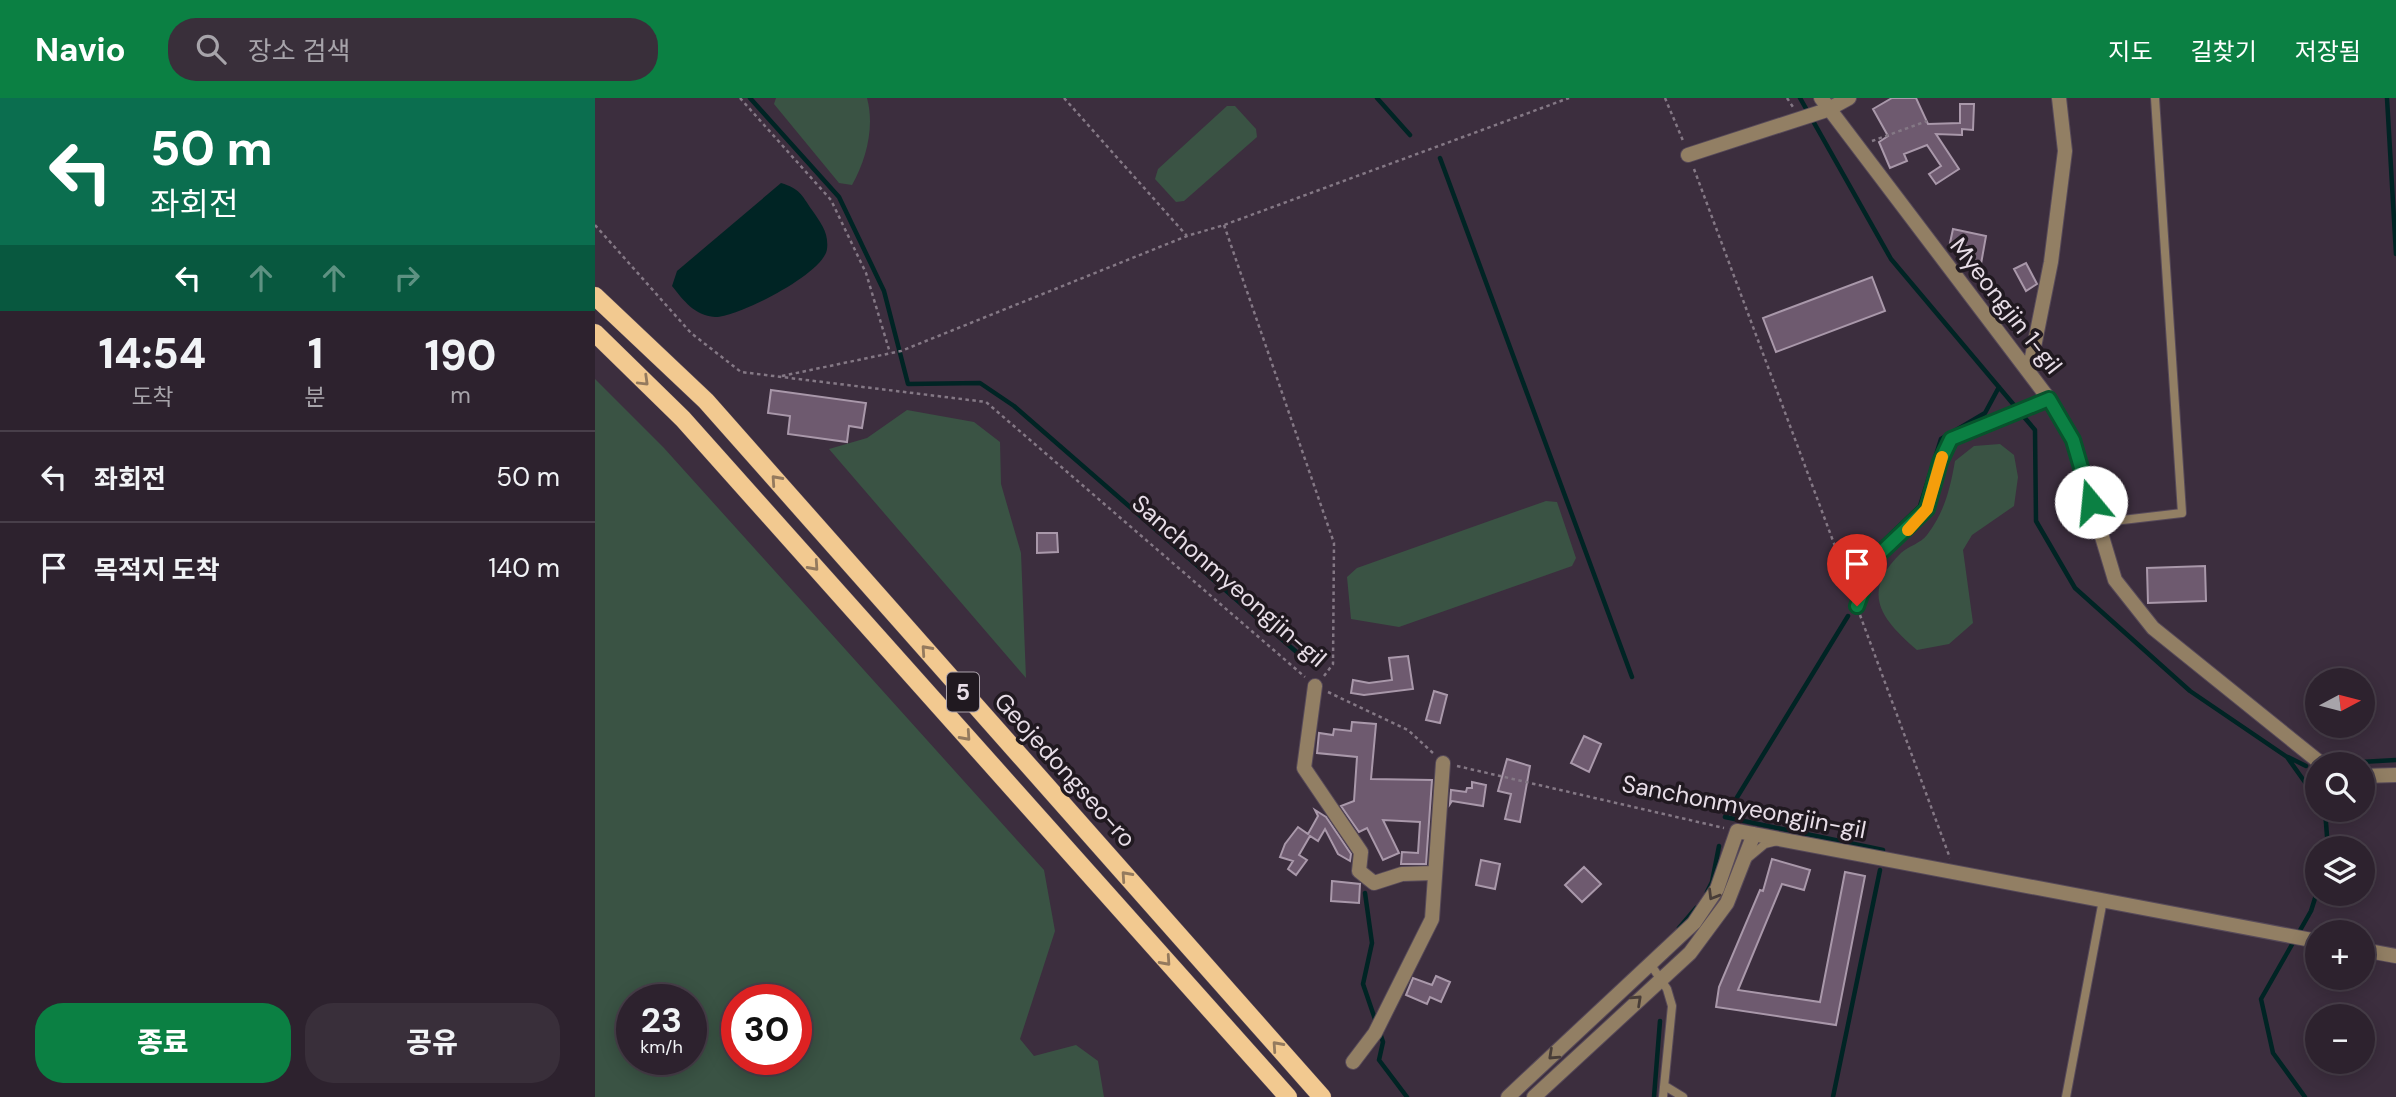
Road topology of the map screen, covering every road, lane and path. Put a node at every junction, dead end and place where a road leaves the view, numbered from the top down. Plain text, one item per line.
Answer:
1 (740, 98) edge
2 (1064, 98) edge
3 (1570, 98) edge
4 (1665, 98) edge
5 (1849, 98) edge
6 (2059, 98) edge
7 (2155, 98) edge
8 (1824, 104) edge
9 (1927, 121) dead end
10 (1857, 149) junction
11 (1688, 155) junction
12 (595, 225) edge
13 (1224, 225) junction
14 (1187, 236) junction
15 (595, 296) edge
16 (595, 333) edge
17 (890, 353) junction
18 (2029, 372) junction
19 (779, 377) junction
20 (2049, 399) junction
21 (2097, 523) junction
22 (1857, 606) junction
23 (1315, 686) junction
24 (2307, 752) edge
25 (1443, 763) junction
26 (2396, 775) edge
27 (2375, 776) edge
28 (1737, 831) junction
29 (1754, 834) junction
30 (1786, 840) junction
31 (1747, 859) junction
32 (1955, 871) junction
33 (1433, 873) junction
34 (2103, 900) junction
35 (2305, 939) edge
36 (2375, 952) edge
37 (2396, 956) edge
38 (1651, 965) junction
39 (1661, 978) junction
40 (1353, 1062) dead end
41 (1665, 1086) junction
42 (1288, 1097) edge
43 (1322, 1097) edge
44 (1508, 1097) edge
45 (1534, 1097) edge
46 (1663, 1097) edge
47 (1683, 1097) edge
48 (2066, 1097) edge

1 - 17 path
2 - 14 path
3 - 13 path
4 - 11 path
5 - 8 street
6 - 18 street
7 - 21 lane
8 - 10 street, Myeongjin 1-gil
8 - 11 street
9 - 10 path
10 - 18 street, Myeongjin 1-gil
11 - 22 path
12 - 19 path, Sanchonmyeongjin-gil
13 - 14 path
13 - 23 path
14 - 17 path
43 -> 15 main road, Geojedongseo-ro / 5
16 -> 42 main road, Geojedongseo-ro / 5
17 - 19 path
18 - 20 street, Myeongjin 1-gil
19 - 23 path, Sanchonmyeongjin-gil
20 - 21 street, Myeongjin 1-gil
20 - 22 lane
21 - 24 street, Myeongjin 1-gil
22 - 32 path
23 - 25 path, Sanchonmyeongjin-gil
23 - 33 street
25 - 28 path, Sanchonmyeongjin-gil
25 - 33 street
26 - 27 street
28 - 29 street, Sanchonmyeongjin-gil
28 -> 38 street
29 - 30 street, Sanchonmyeongjin-gil
29 - 31 street
30 - 31 lane
30 - 32 street, Sanchonmyeongjin-gil
31 - 39 street
32 - 34 street, Sanchonmyeongjin-gil
33 - 40 street
34 - 35 street, Sanchonmyeongjin-gil
34 - 48 lane
36 - 37 street
38 - 39 lane
38 -> 44 street
39 - 41 lane
45 -> 39 street
41 - 46 lane
41 - 47 lane

